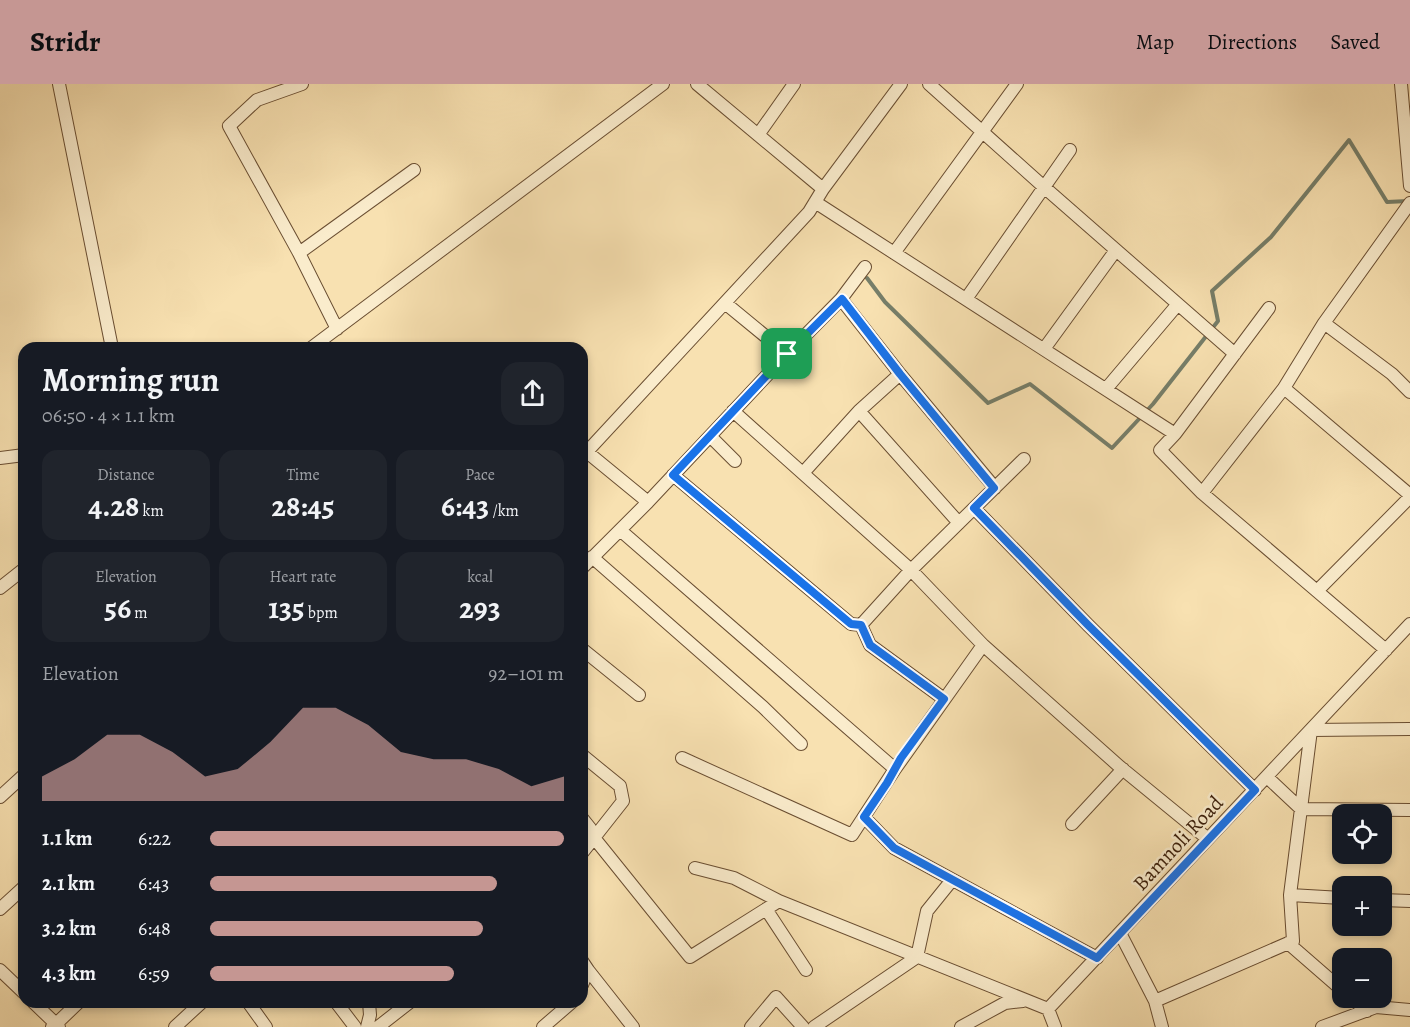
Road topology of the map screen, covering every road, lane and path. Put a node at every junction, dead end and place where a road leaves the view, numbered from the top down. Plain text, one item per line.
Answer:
1 (58, 84) edge
2 (302, 84) edge
3 (663, 84) edge
4 (697, 84) edge
5 (794, 84) edge
6 (902, 84) edge
7 (929, 84) edge
8 (1017, 84) edge
9 (1401, 84) edge
10 (982, 132) junction
11 (758, 135) junction
12 (1070, 150) dead end
13 (414, 170) dead end
14 (1410, 186) edge
15 (1044, 187) junction
16 (823, 189) junction
17 (815, 202) junction
18 (1410, 203) edge
19 (1116, 250) junction
20 (299, 253) junction
21 (894, 253) junction
22 (865, 267) dead end
23 (842, 299) junction
24 (966, 299) junction
25 (725, 303) junction
26 (1178, 304) junction
27 (1269, 308) dead end
28 (1324, 323) junction
29 (337, 329) junction
30 (111, 342) edge
31 (319, 342) edge
32 (1044, 349) junction
33 (787, 354) junction
34 (1235, 354) junction
35 (900, 374) junction
36 (1284, 387) junction
37 (1106, 389) junction
38 (1410, 392) edge
39 (733, 411) junction
40 (859, 411) junction
41 (1175, 434) junction
42 (710, 436) junction
43 (588, 451) edge
44 (18, 455) edge
45 (588, 456) edge
46 (0, 458) edge
47 (1024, 459) dead end
48 (735, 460) dead end
49 (803, 473) junction
50 (673, 475) junction
51 (994, 488) junction
52 (1202, 493) junction
53 (1410, 496) edge
54 (648, 502) junction
55 (974, 508) junction
56 (959, 523) junction
57 (620, 530) junction
58 (592, 557) junction
59 (588, 561) edge
60 (911, 570) junction
61 (18, 574) edge
62 (0, 588) edge
63 (1318, 590) junction
64 (1410, 624) edge
65 (861, 625) junction
66 (983, 645) junction
67 (1386, 650) junction
68 (588, 654) edge
69 (639, 695) dead end
70 (944, 699) junction
71 (1410, 729) edge
72 (1311, 730) junction
73 (801, 744) dead end
74 (682, 758) dead end
75 (588, 760) edge
76 (895, 769) junction
77 (1123, 769) junction
78 (1267, 777) junction
79 (18, 780) edge
80 (1255, 790) junction
81 (0, 797) edge
82 (1301, 809) junction
83 (1410, 810) edge
84 (864, 817) junction
85 (1072, 824) dead end
86 (588, 826) edge
87 (595, 839) junction
88 (1208, 839) junction
89 (588, 847) edge
90 (695, 868) dead end
91 (952, 880) junction
92 (18, 893) edge
93 (1290, 895) junction
94 (1332, 897) edge
95 (1392, 900) edge
96 (779, 901) junction
97 (1410, 901) edge
98 (0, 909) edge
99 (766, 909) junction
100 (1120, 933) junction
101 (1288, 943) junction
102 (917, 957) junction
103 (1097, 958) junction
104 (588, 969) edge
105 (806, 969) dead end
106 (0, 970) edge
107 (1332, 981) edge
108 (18, 987) edge
109 (1027, 1001) junction
110 (1155, 1001) junction
111 (39, 1008) edge
112 (72, 1008) edge
113 (196, 1008) edge
114 (252, 1008) edge
115 (341, 1008) edge
116 (369, 1008) edge
117 (402, 1008) edge
118 (565, 1008) edge
119 (1364, 1008) edge
120 (1048, 1009) junction
121 (1410, 1010) edge
122 (1367, 1011) junction
123 (56, 1026) edge
124 (175, 1027) edge
125 (266, 1027) edge
126 (356, 1027) edge
127 (367, 1027) edge
128 (378, 1027) edge
129 (543, 1027) edge
130 (633, 1027) edge
131 (751, 1027) edge
132 (803, 1027) edge
133 (814, 1027) edge
134 (961, 1027) edge
135 (1055, 1027) edge
136 (1162, 1027) edge
137 (1322, 1027) edge

1 - 30 street
2 - 20 street
3 - 29 street
4 - 11 street
5 - 11 street
6 - 16 street
7 - 10 street
8 - 10 street
9 - 14 street
10 - 15 street
10 - 21 street
11 - 16 street
12 - 15 street
13 - 20 street
15 - 19 street
15 - 24 street
16 - 17 street
17 - 21 street
17 - 25 street
18 - 28 street
19 - 26 street
19 - 32 street
20 - 29 street
21 - 24 street
22 - 23 street
23 - 33 street
23 - 35 street
24 - 32 street
25 - 33 street
25 - 43 street
26 - 34 street
26 - 37 street
27 - 34 street
28 - 36 street
28 - 38 street
29 - 31 street
32 - 37 street
33 - 39 street
34 - 41 street
35 - 40 street
35 - 51 street
36 - 52 street
36 - 53 street
37 - 41 street
39 - 42 street
39 - 49 street
40 - 49 street
40 - 56 street
41 - 52 street
42 - 48 street
42 - 50 street
44 - 46 street
45 - 54 street
47 - 51 street
49 - 60 street
50 - 54 street
50 - 65 street
51 - 55 street
52 - 63 street
53 - 63 street
54 - 57 street
55 - 56 street
55 - 80 street
56 - 60 street
57 - 58 street
57 - 76 street
58 - 59 street
58 - 73 street
60 - 65 street
60 - 66 street
61 - 62 street
63 - 67 street
64 - 67 street, Bamnoli Road
65 - 70 street
66 - 70 street
66 - 77 street
67 - 72 street, Bamnoli Road
68 - 69 street
70 - 76 street
71 - 72 street
72 - 78 street, Bamnoli Road
72 - 82 street
74 - 84 street
75 - 87 street
76 - 84 street
77 - 85 street
77 - 88 street
78 - 80 street, Bamnoli Road
78 - 82 street
79 - 81 street
80 - 88 street, Bamnoli Road
82 - 83 street
82 - 93 street
84 - 91 street
86 - 87 street
87 - 89 street
87 - 99 street
88 - 100 street, Bamnoli Road
90 - 96 street
91 - 102 street
91 - 103 street
92 - 98 street
93 - 94 street
93 - 101 street
95 - 97 street
96 - 99 street
96 - 102 street
99 - 105 street
100 - 103 street, Bamnoli Road
100 - 110 street
101 - 107 street
101 - 110 street
102 - 109 street
102 - 133 street
103 - 120 street, Bamnoli Road
104 - 130 street
106 - 108 street
109 - 120 street
109 - 134 street
110 - 136 street
111 - 123 street
112 - 123 street
113 - 124 street
114 - 125 street
115 - 126 street
116 - 127 street
117 - 128 street
118 - 129 street
119 - 122 street
120 - 135 street
121 - 122 street
122 - 137 street
131 - 132 street

